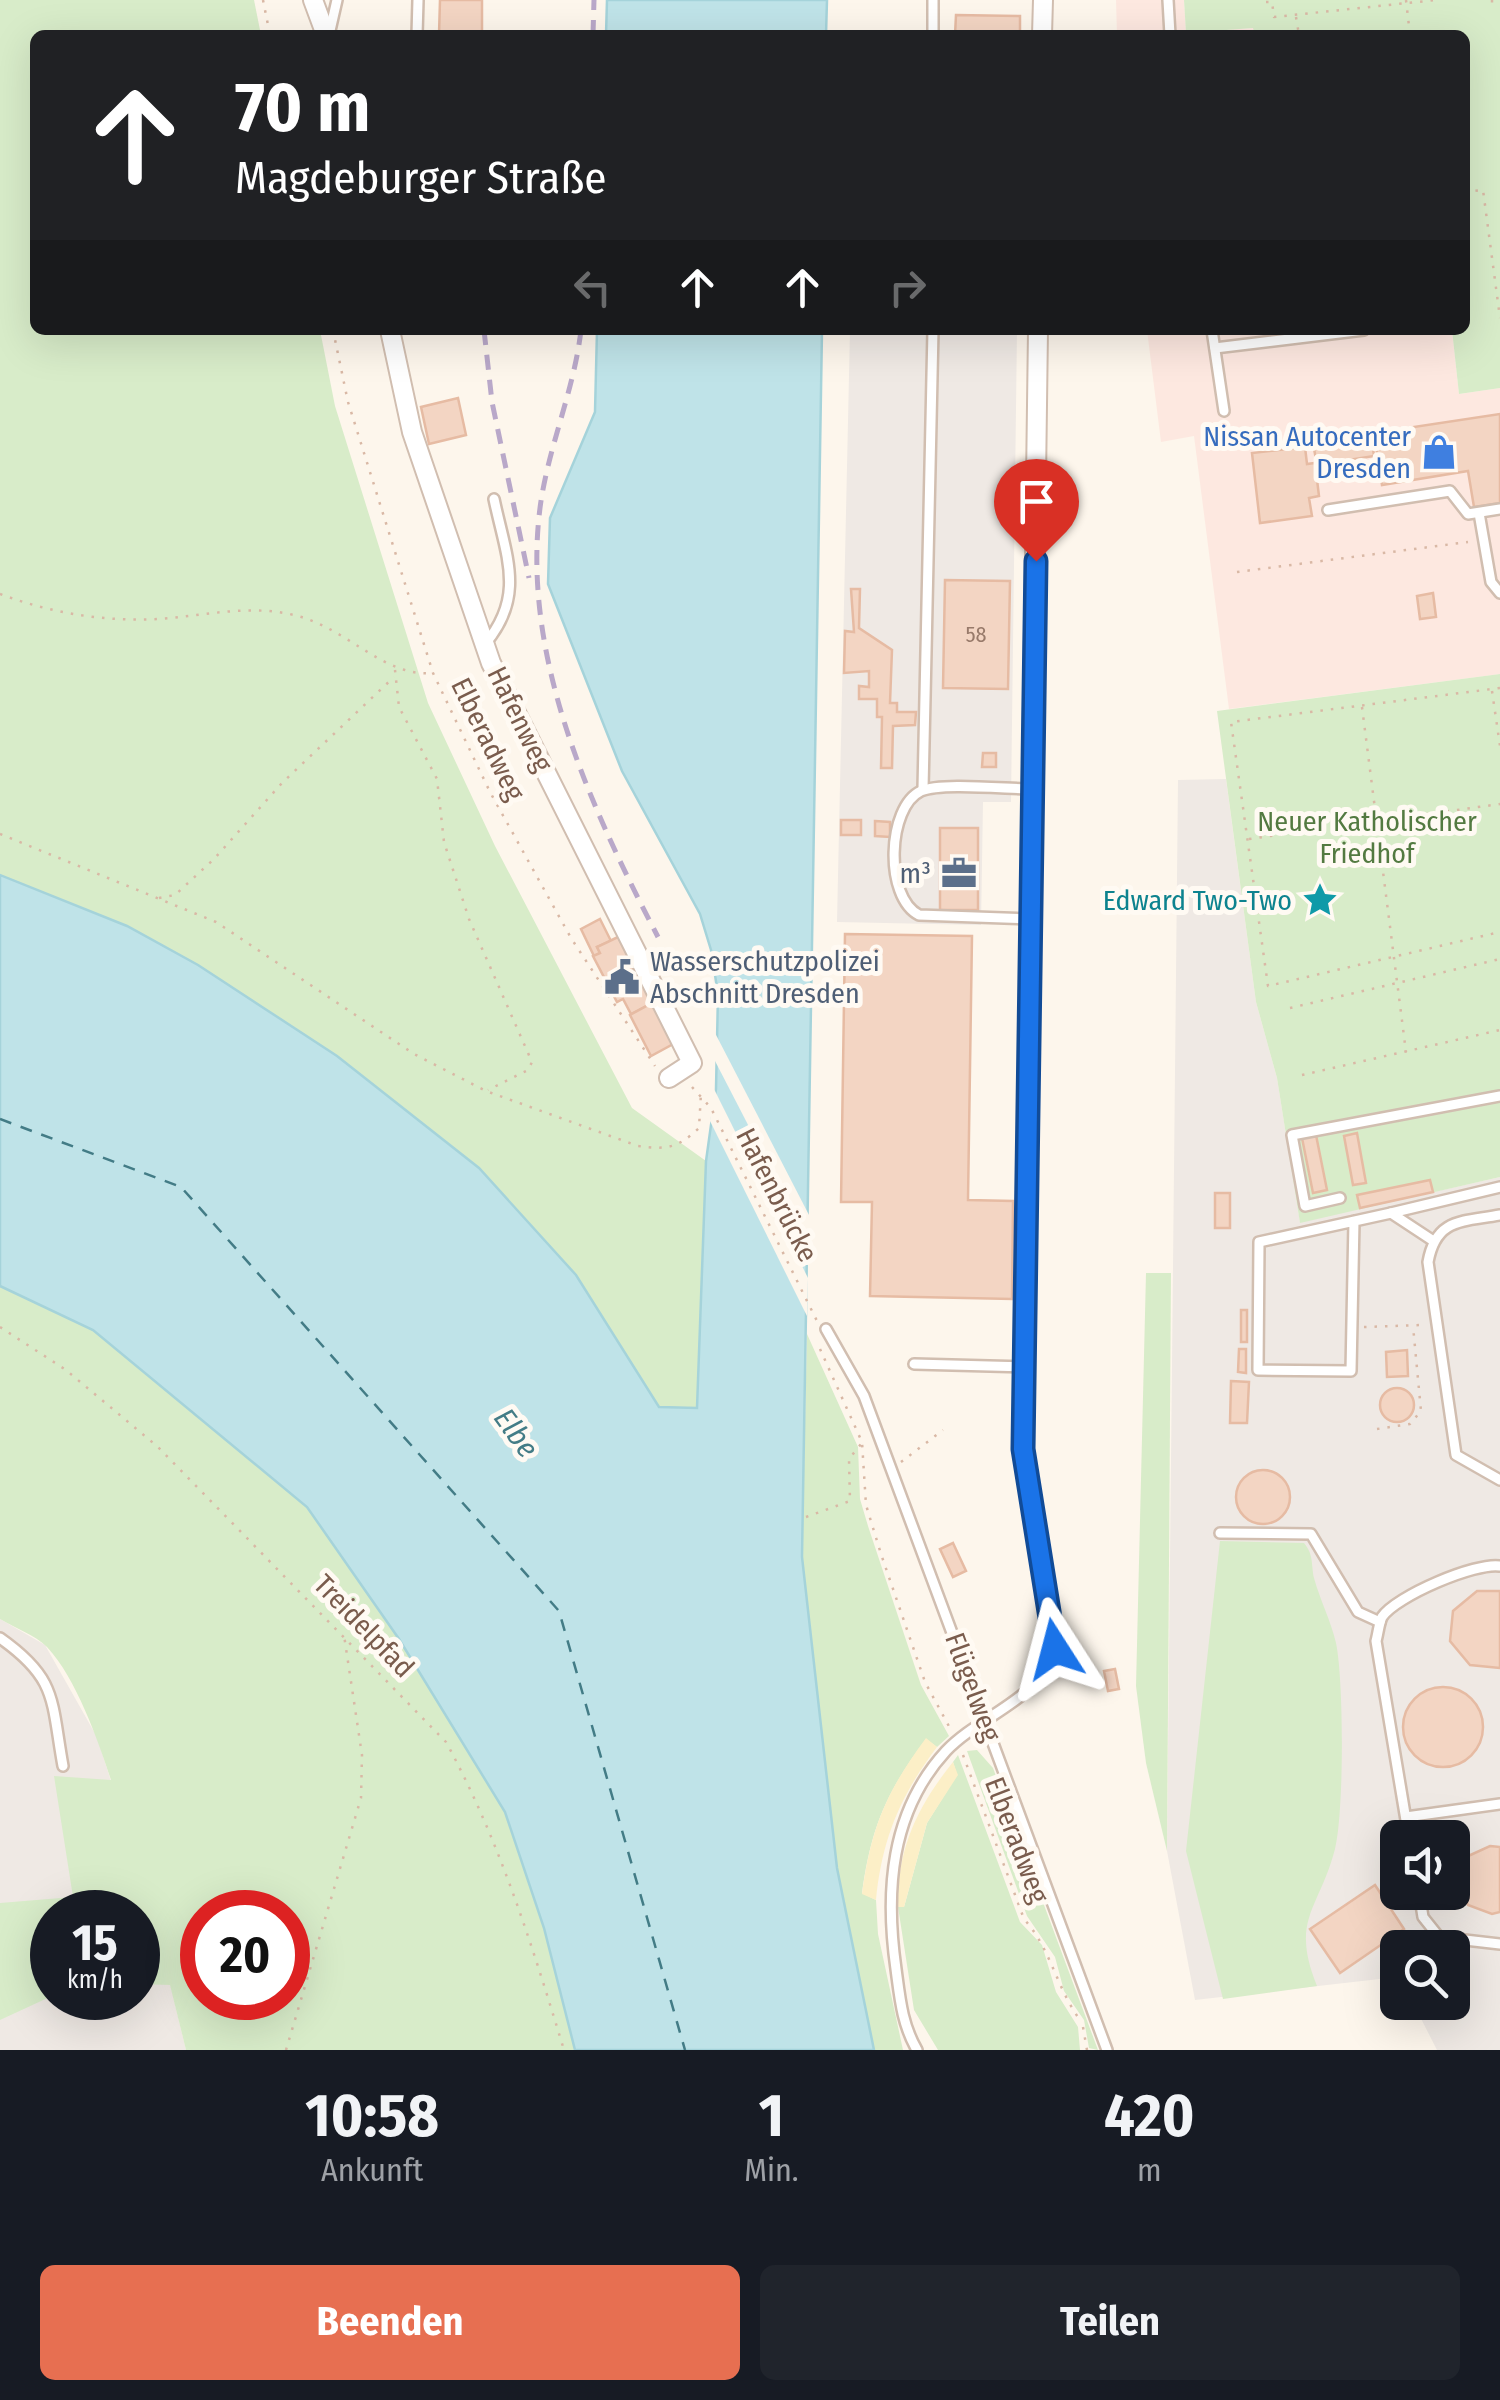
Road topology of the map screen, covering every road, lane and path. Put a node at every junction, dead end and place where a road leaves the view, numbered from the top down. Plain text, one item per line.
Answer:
1 (263, 0) edge
2 (313, 0) edge
3 (337, 0) edge
4 (418, 0) edge
5 (933, 0) edge
6 (1043, 0) edge
7 (1168, 0) edge
8 (1436, 0) edge
9 (1266, 2) dead end
10 (1406, 2) edge
11 (1296, 15) junction
12 (269, 30) edge
13 (326, 30) edge
14 (329, 30) edge
15 (417, 30) edge
16 (933, 30) edge
17 (1042, 30) edge
18 (1170, 30) edge
19 (1298, 30) edge
20 (1409, 30) edge
21 (1470, 191) edge
22 (1500, 318) edge
23 (334, 335) edge
24 (391, 335) edge
25 (932, 335) edge
26 (1038, 335) edge
27 (1213, 335) edge
28 (1323, 335) edge
29 (1215, 348) junction
30 (1224, 411) dead end
31 (494, 500) dead end
32 (1500, 509) edge
33 (1328, 510) dead end
34 (1479, 513) junction
35 (1484, 539) junction
36 (1237, 572) dead end
37 (1500, 593) edge
38 (0, 594) edge
39 (485, 644) junction
40 (395, 670) junction
41 (433, 673) junction
42 (394, 676) junction
43 (1500, 688) edge
44 (1492, 690) junction
45 (1362, 706) junction
46 (1500, 746) edge
47 (924, 789) junction
48 (1032, 789) junction
49 (1500, 804) edge
50 (1376, 821) junction
51 (0, 834) edge
52 (1247, 840) junction
53 (158, 898) junction
54 (1031, 919) junction
55 (1500, 932) edge
56 (1393, 957) junction
57 (1500, 959) edge
58 (1396, 983) junction
59 (1290, 1008) dead end
60 (1500, 1030) edge
61 (1406, 1052) junction
62 (1302, 1075) dead end
63 (669, 1078) junction
64 (486, 1091) junction
65 (701, 1092) junction
66 (1500, 1096) edge
67 (1500, 1188) edge
68 (1340, 1198) dead end
69 (1391, 1213) junction
70 (1500, 1215) edge
71 (1354, 1221) junction
72 (1432, 1240) junction
73 (807, 1300) joint
74 (1438, 1324) junction
75 (1413, 1326) junction
76 (0, 1327) edge
77 (1352, 1327) junction
78 (826, 1329) dead end
79 (914, 1364) dead end
80 (1023, 1367) junction
81 (1377, 1428) dead end
82 (943, 1430) dead end
83 (862, 1442) junction
84 (1023, 1458) joint
85 (891, 1466) junction
86 (1500, 1480) edge
87 (806, 1518) dead end
88 (1220, 1533) dead end
89 (1500, 1566) edge
90 (1380, 1622) junction
91 (343, 1634) junction
92 (0, 1638) edge
93 (984, 1716) junction
94 (957, 1741) junction
95 (63, 1766) dead end
96 (1500, 1804) edge
97 (1406, 1817) junction
98 (1407, 1820) edge
99 (1422, 1910) edge
100 (1500, 1944) edge
101 (286, 2050) edge
102 (564, 2050) edge
103 (918, 2050) edge
104 (1086, 2050) edge
105 (1107, 2050) edge

1 - 12 path
2 - 13 street
3 - 14 lane
4 - 15 lane
5 - 16 lane
6 - 17 street
7 - 18 lane
8 - 10 path
9 - 11 path
10 - 11 path
10 - 20 path
11 - 19 path
21 - 22 path
23 - 41 path, Elberadweg
24 - 39 street, Hafenweg
25 - 47 lane
26 - 48 street
27 - 29 lane
28 - 29 lane
29 - 30 lane
31 - 39 lane
32 - 34 lane
33 - 34 lane
34 - 35 lane
35 - 36 path
35 - 37 lane
38 - 40 path
39 - 63 street, Hafenweg
40 - 41 path
40 - 42 path
41 - 63 path, Elberadweg
42 - 53 path
42 - 64 path
43 - 44 path
44 - 45 path
44 - 46 path
45 - 50 path
45 - 52 path
47 - 48 lane
47 - 54 lane
48 - 54 street
49 - 50 path
50 - 52 path
50 - 56 path
51 - 53 path
52 - 56 path
53 - 64 path
54 - 80 street
55 - 56 path
56 - 58 path
57 - 58 path
58 - 59 path
58 - 61 path
60 - 61 path
61 - 62 path
63 - 65 path, Elberadweg
64 - 65 path
65 - 73 path, Hafenbrücke
66 - 68 lane
67 - 69 lane
69 - 71 lane
69 - 72 lane
70 - 72 lane
71 - 77 lane
71 - 77 lane
72 - 74 lane
73 - 83 path, Elberadweg
74 - 75 path
74 - 86 lane
75 - 77 path
75 - 81 path
76 - 91 path, Treidelpfad
78 - 85 lane, Flügelweg
79 - 80 lane
80 - 84 street
82 - 85 path
83 - 87 path
83 - 94 path, Elberadweg
84 - 93 lane
85 - 93 lane, Flügelweg
88 - 90 lane
89 - 90 lane
90 - 97 lane
91 - 101 path
91 - 102 path, Treidelpfad
92 - 95 lane
93 - 94 lane
93 - 105 lane, Flügelweg
94 - 103 lane
94 - 104 path, Elberadweg
96 - 97 lane
97 - 98 lane
99 - 100 lane

